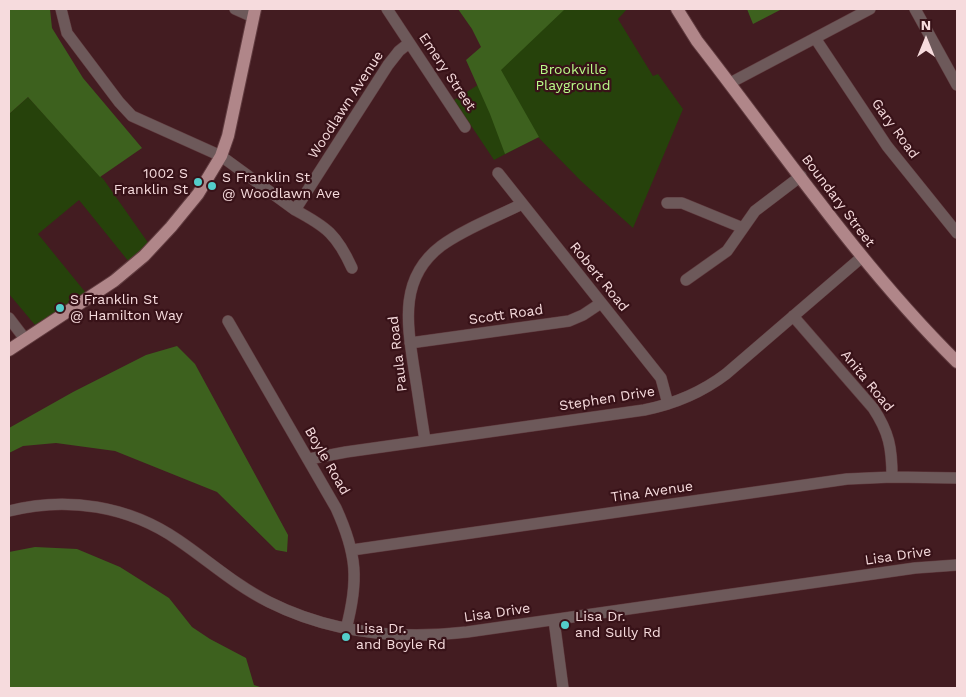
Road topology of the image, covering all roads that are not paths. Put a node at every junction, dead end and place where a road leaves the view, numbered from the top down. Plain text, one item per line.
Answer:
1 (61, 9) edge
2 (234, 9) edge
3 (387, 9) edge
4 (678, 9) edge
5 (870, 9) edge
6 (915, 9) edge
7 (254, 13) edge
8 (815, 38) junction
9 (409, 43) junction
10 (730, 84) junction
11 (957, 85) edge
12 (465, 127) dead end
13 (221, 156) junction
14 (498, 174) dead end
15 (801, 176) junction
16 (667, 203) dead end
17 (522, 204) junction
18 (295, 210) junction
19 (743, 228) junction
20 (957, 233) edge
21 (862, 257) junction
22 (352, 268) dead end
23 (686, 280) dead end
24 (601, 303) junction
25 (792, 316) junction
26 (9, 318) edge
27 (228, 321) dead end
28 (25, 339) junction
29 (410, 343) junction
30 (9, 350) edge
31 (957, 362) edge
32 (668, 404) junction
33 (425, 440) junction
34 (309, 459) junction
35 (892, 477) junction
36 (957, 478) edge
37 (9, 511) edge
38 (352, 550) junction
39 (957, 565) edge
40 (554, 620) junction
41 (346, 628) junction
42 (564, 688) edge

1 - 13 street
2 - 7 street
3 - 9 street, Emery Street
4 - 10 main road, Boundary Street
5 - 8 street
6 - 11 street
7 - 13 main road
8 - 10 street
8 - 20 street, Gary Road
9 - 12 street, Emery Street
9 - 18 street, Woodlawn Avenue
10 - 15 main road, Boundary Street
13 - 18 street
13 - 28 main road
14 - 17 street, Robert Road
15 - 19 street
15 - 21 main road, Boundary Street
16 - 19 street
17 - 24 street, Robert Road
17 - 29 street, Paula Road
18 - 22 street
19 - 23 street
21 - 25 street, Stephen Drive
21 - 31 main road, Boundary Street
24 - 29 street, Scott Road
24 - 32 street, Robert Road
25 - 32 street, Stephen Drive
25 - 35 street, Anita Road
26 - 28 street
27 - 34 street, Boyle Road
28 - 30 main road
29 - 33 street, Paula Road
32 - 33 street, Stephen Drive
33 - 34 street, Stephen Drive
34 - 38 street, Boyle Road
35 - 36 street, Tina Avenue
35 - 38 street, Tina Avenue
37 - 41 street, Lisa Drive
38 - 41 street, Boyle Road
39 - 40 street, Lisa Drive
40 - 41 street, Lisa Drive
40 - 42 street

